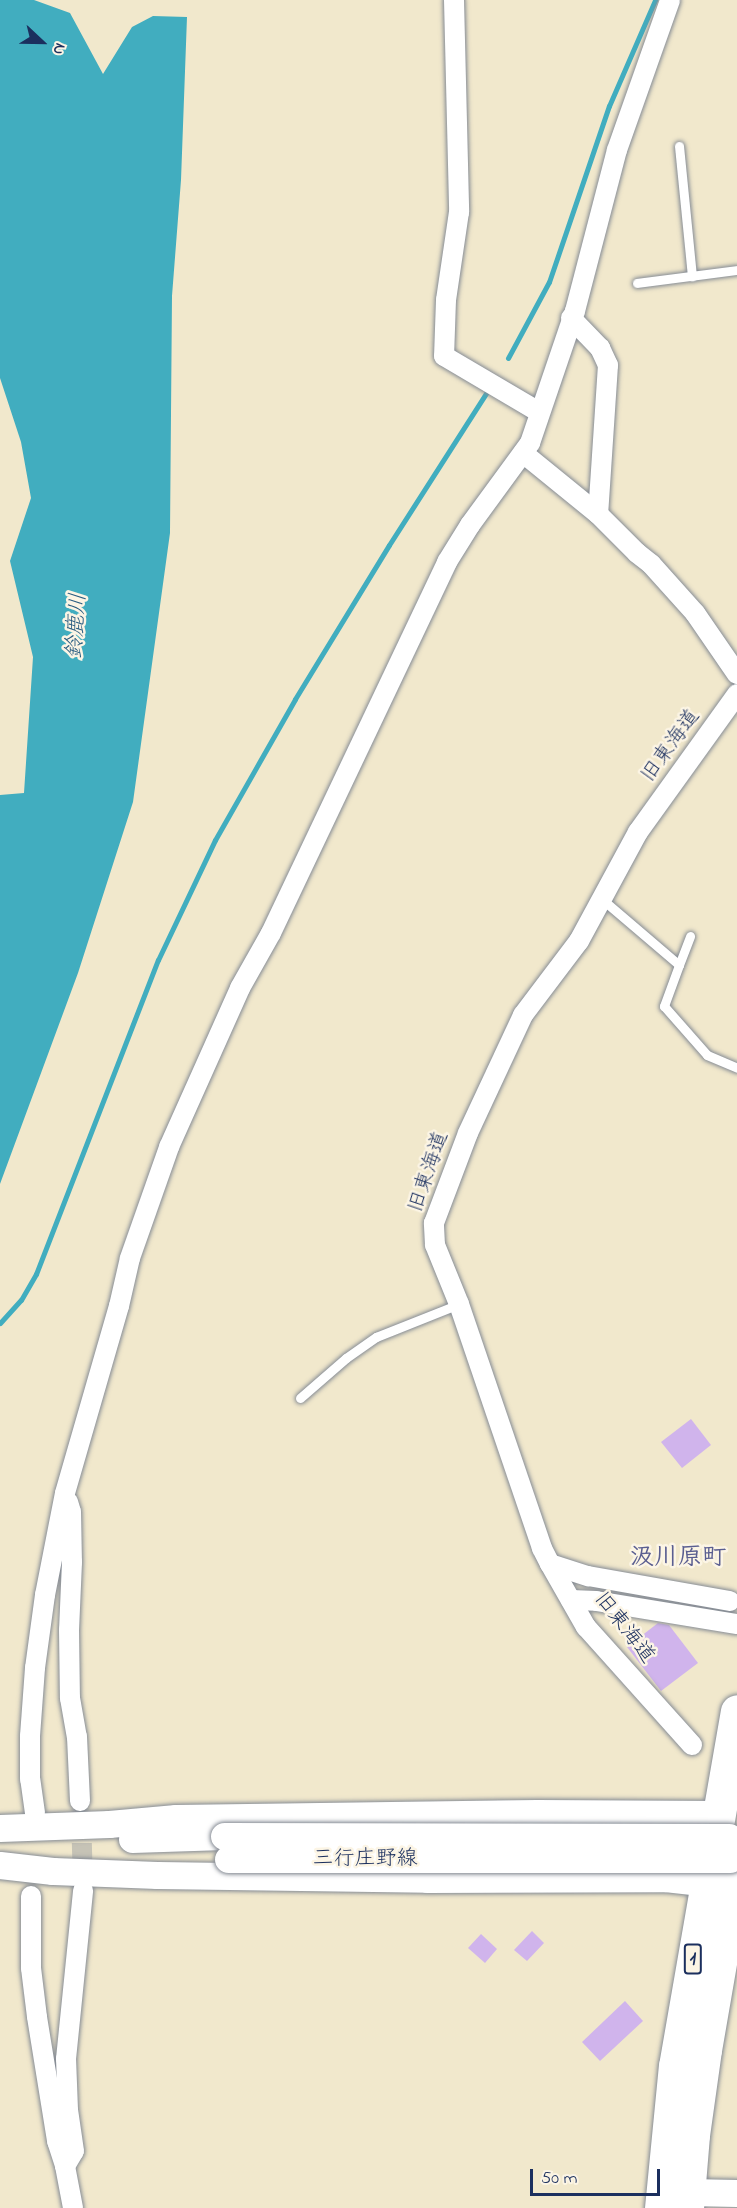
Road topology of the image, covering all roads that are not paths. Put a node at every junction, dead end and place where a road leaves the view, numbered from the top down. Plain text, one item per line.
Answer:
1 (454, 0) edge
2 (670, 0) edge
3 (679, 146) dead end
4 (737, 270) edge
5 (692, 276) junction
6 (637, 283) dead end
7 (572, 318) junction
8 (539, 412) junction
9 (523, 453) junction
10 (598, 514) junction
11 (737, 674) edge
12 (737, 694) edge
13 (603, 900) junction
14 (690, 936) dead end
15 (679, 965) junction
16 (737, 1068) edge
17 (459, 1304) junction
18 (300, 1398) dead end
19 (64, 1493) junction
20 (550, 1564) junction
21 (571, 1600) junction
22 (730, 1600) dead end
23 (737, 1624) edge
24 (737, 1711) edge
25 (692, 1745) dead end
26 (80, 1801) tunnel mouth
27 (42, 1827) junction
28 (0, 1828) edge
29 (0, 1840) edge
30 (729, 1843) edge
31 (226, 1848) junction
32 (0, 1864) edge
33 (708, 1883) junction
34 (83, 1891) tunnel mouth
35 (31, 1896) dead end
36 (729, 1952) edge
37 (65, 2166) junction
38 (737, 2193) edge
39 (678, 2203) edge
40 (73, 2208) edge

1 - 8 street
2 - 7 street
3 - 5 lane
4 - 5 lane
5 - 6 lane
7 - 8 street
7 - 10 street
8 - 9 street
9 - 10 street
9 - 19 street
10 - 11 street
12 - 13 street, 旧東海道
13 - 15 lane
13 - 17 street, 旧東海道
14 - 15 lane
15 - 16 lane
17 - 18 lane
17 - 20 street, 旧東海道
19 - 26 street
19 - 27 street
20 - 21 street, 旧東海道
20 - 22 street
21 - 23 street
21 - 25 street, 旧東海道
24 - 30 highway, 1
27 - 28 main road, 三行庄野線
27 - 29 main road, 三行庄野線
27 - 30 main road, 三行庄野線
27 - 31 main road, 三行庄野線
30 - 31 main road, 三行庄野線, bridge
30 - 33 highway, 1
30 - 36 highway, 1
31 - 32 main road, 三行庄野線
32 - 33 main road, 三行庄野線
33 - 39 highway, 1
34 - 37 street
35 - 37 street
36 - 39 highway, 1
37 - 40 street
38 - 39 main road

